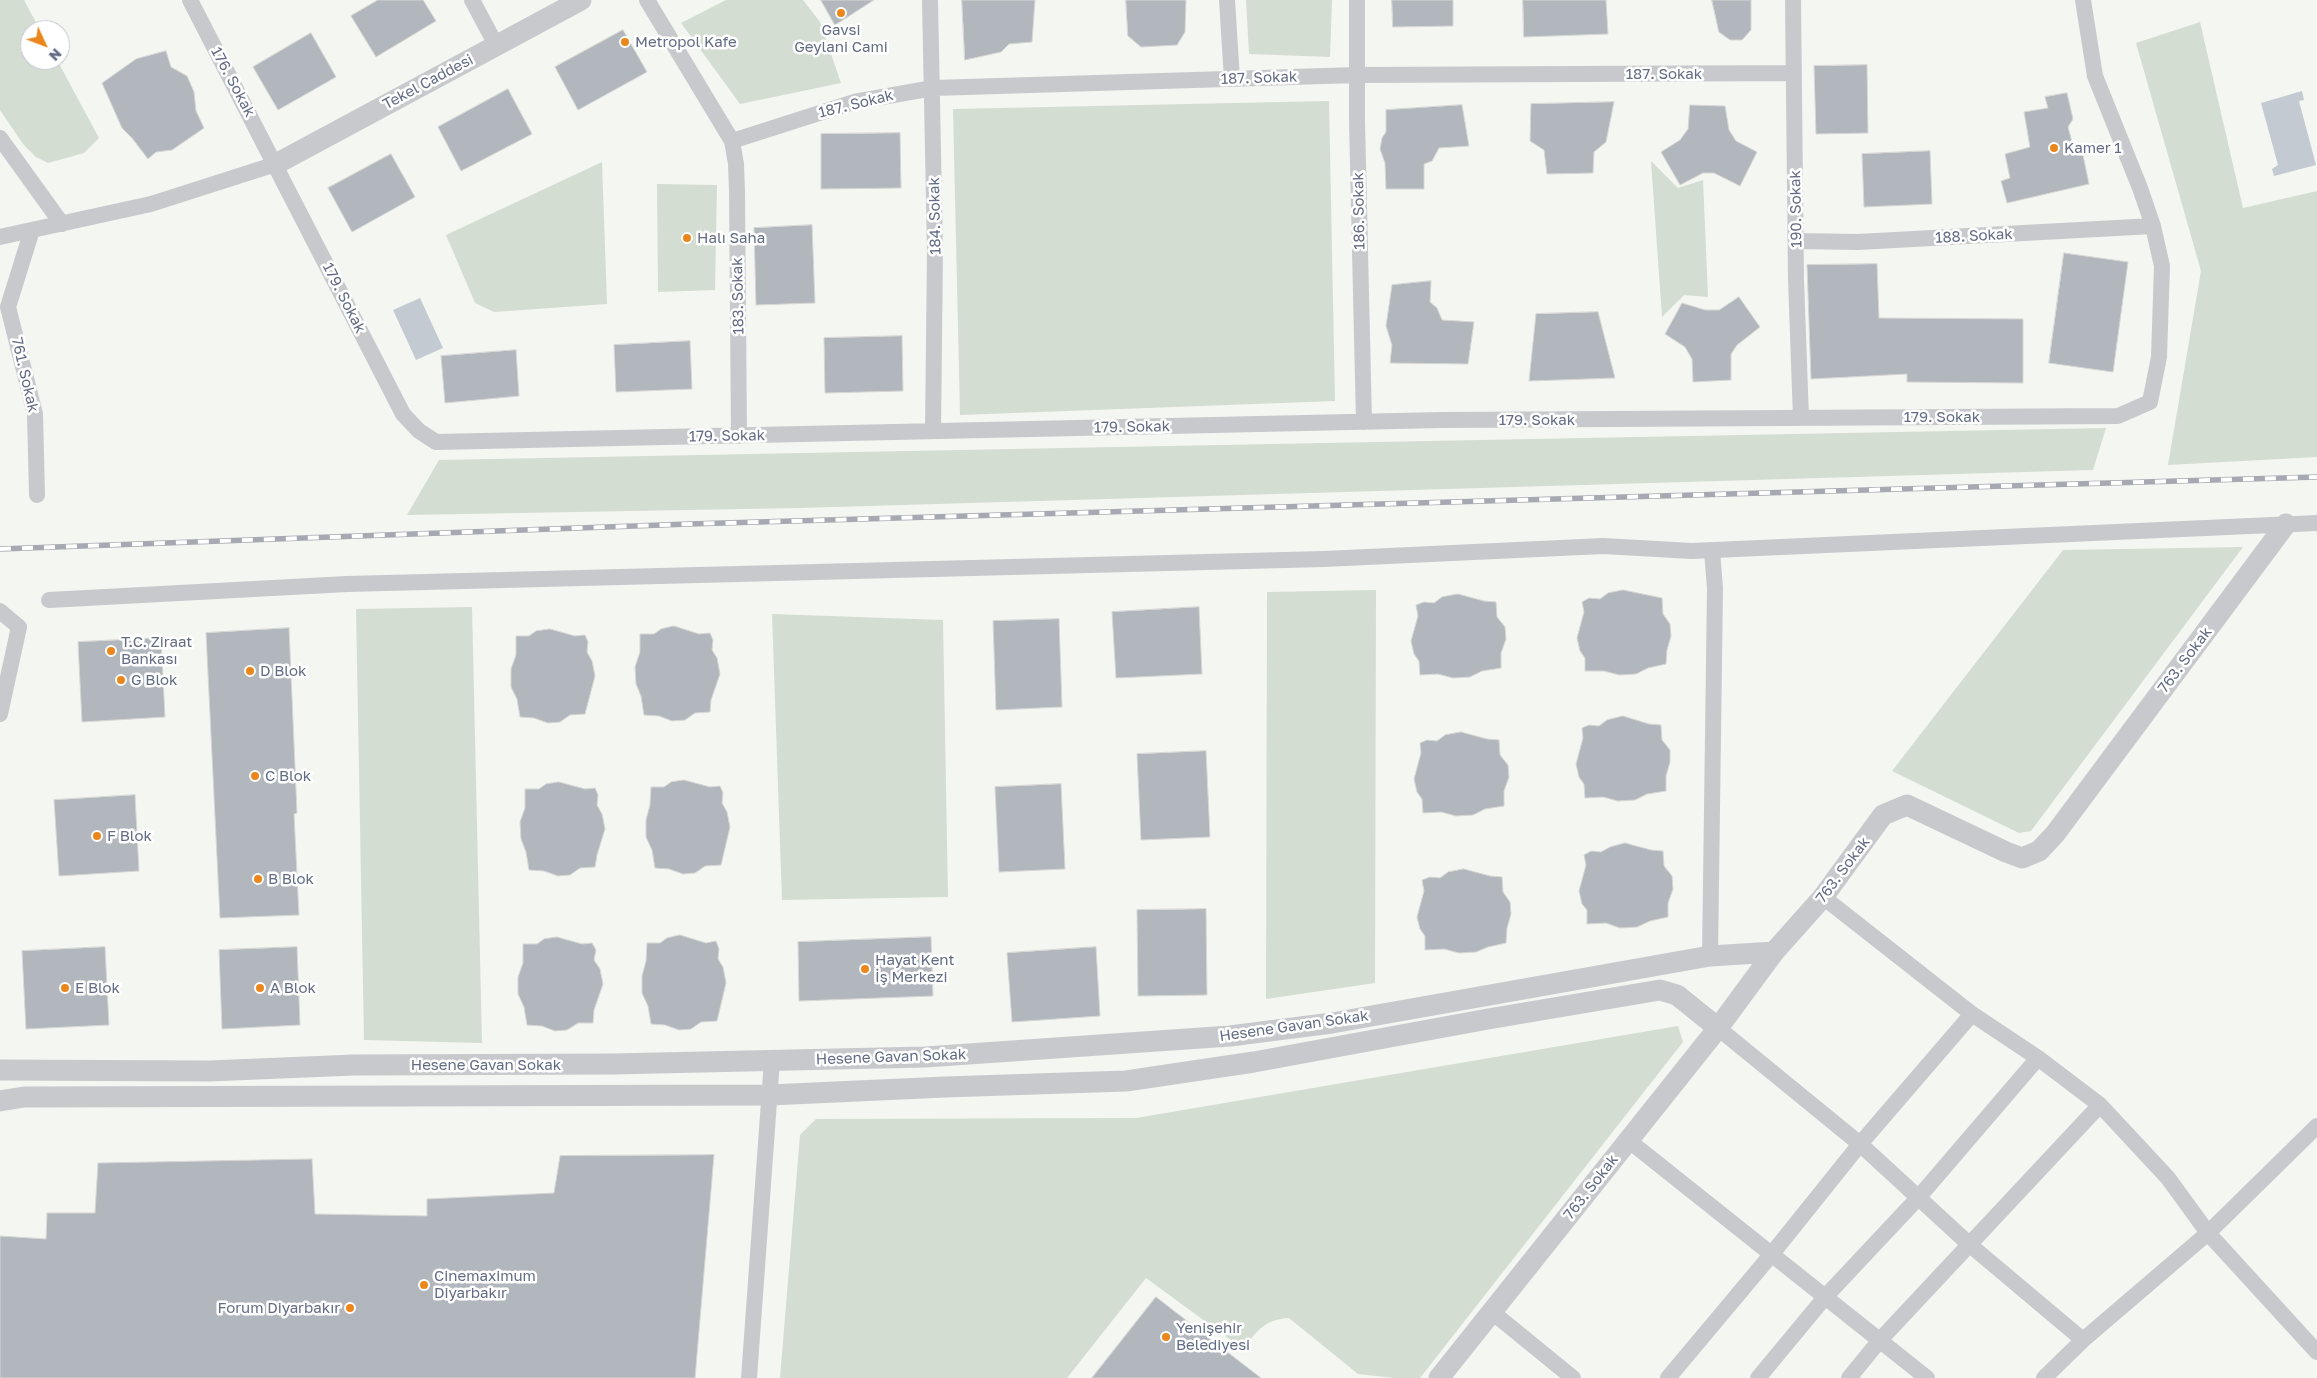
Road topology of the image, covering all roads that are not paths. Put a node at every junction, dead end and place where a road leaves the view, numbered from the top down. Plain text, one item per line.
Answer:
1 (190, 0) edge
2 (472, 0) edge
3 (581, 0) edge
4 (647, 0) edge
5 (930, 0) edge
6 (1227, 0) edge
7 (1358, 0) edge
8 (1793, 0) edge
9 (2082, 0) edge
10 (496, 45) junction
11 (1794, 73) junction
12 (1357, 75) junction
13 (1232, 78) junction
14 (933, 88) junction
15 (0, 138) edge
16 (732, 141) junction
17 (276, 164) junction
18 (62, 224) junction
19 (2153, 226) junction
20 (32, 230) junction
21 (0, 237) edge
22 (1796, 241) junction
23 (4, 308) edge
24 (1801, 418) junction
25 (1364, 422) junction
26 (933, 431) junction
27 (739, 436) junction
28 (37, 495) dead end
29 (2317, 523) edge
30 (2286, 524) junction
31 (1712, 550) junction
32 (49, 600) dead end
33 (0, 611) edge
34 (0, 714) edge
35 (1824, 897) junction
36 (1774, 952) junction
37 (1710, 956) junction
38 (1972, 1014) junction
39 (1718, 1028) junction
40 (2038, 1058) junction
41 (772, 1060) junction
42 (0, 1070) edge
43 (770, 1095) junction
44 (0, 1101) edge
45 (2100, 1105) junction
46 (2317, 1126) edge
47 (1628, 1140) junction
48 (1860, 1144) junction
49 (1918, 1198) junction
50 (2208, 1233) junction
51 (1970, 1245) junction
52 (1771, 1255) junction
53 (1826, 1296) junction
54 (1492, 1312) junction
55 (1880, 1340) junction
56 (2083, 1340) junction
57 (2317, 1352) edge
58 (749, 1378) edge
59 (1439, 1378) edge
60 (1573, 1378) edge
61 (1668, 1378) edge
62 (1758, 1378) edge
63 (1849, 1378) edge
64 (1927, 1378) edge
65 (2044, 1378) edge

1 - 17 street, 176. Sokak
2 - 10 street
3 - 10 street, Tekel Caddesi
4 - 16 street, 183. Sokak
5 - 14 street, 184. Sokak
6 - 13 street
7 - 12 street, 186. Sokak
8 - 11 street, 190. Sokak
9 - 19 street
10 - 17 street, Tekel Caddesi
11 - 12 street, 187. Sokak
11 - 22 street, 190. Sokak
12 - 13 street, 187. Sokak
12 - 25 street, 186. Sokak
13 - 14 street, 187. Sokak
14 - 16 street, 187. Sokak
14 - 26 street, 184. Sokak
15 - 18 street
16 - 27 street, 183. Sokak
17 - 18 street
17 - 27 street, 179. Sokak
18 - 20 street
19 - 22 street, 188. Sokak
19 - 24 street, 179. Sokak
20 - 21 street
20 - 23 street, 761. Sokak
22 - 24 street, 190. Sokak
23 - 28 street, 761. Sokak
24 - 25 street, 179. Sokak
25 - 26 street, 179. Sokak
26 - 27 street, 179. Sokak
29 - 30 street
30 - 31 street
30 - 35 street, 763. Sokak
31 - 32 street
31 - 37 street
33 - 34 street
35 - 36 street, 763. Sokak
35 - 38 street
36 - 37 street, Hesene Gavan Sokak
36 - 39 street, 763. Sokak
37 - 41 street, Hesene Gavan Sokak
38 - 40 street
38 - 48 street
39 - 43 street
39 - 47 street, 763. Sokak
39 - 48 street
40 - 45 street
40 - 49 street
41 - 42 street, Hesene Gavan Sokak
41 - 43 street
43 - 44 street
43 - 58 street
45 - 50 street
45 - 51 street
46 - 50 street
47 - 52 street
47 - 54 street, 763. Sokak
48 - 49 street
48 - 52 street
49 - 51 street
49 - 53 street
50 - 56 street
50 - 57 street
51 - 55 street
51 - 56 street
52 - 53 street
52 - 61 street
53 - 55 street
53 - 62 street
54 - 59 street, 763. Sokak
54 - 60 street
55 - 63 street
55 - 64 street
56 - 65 street

